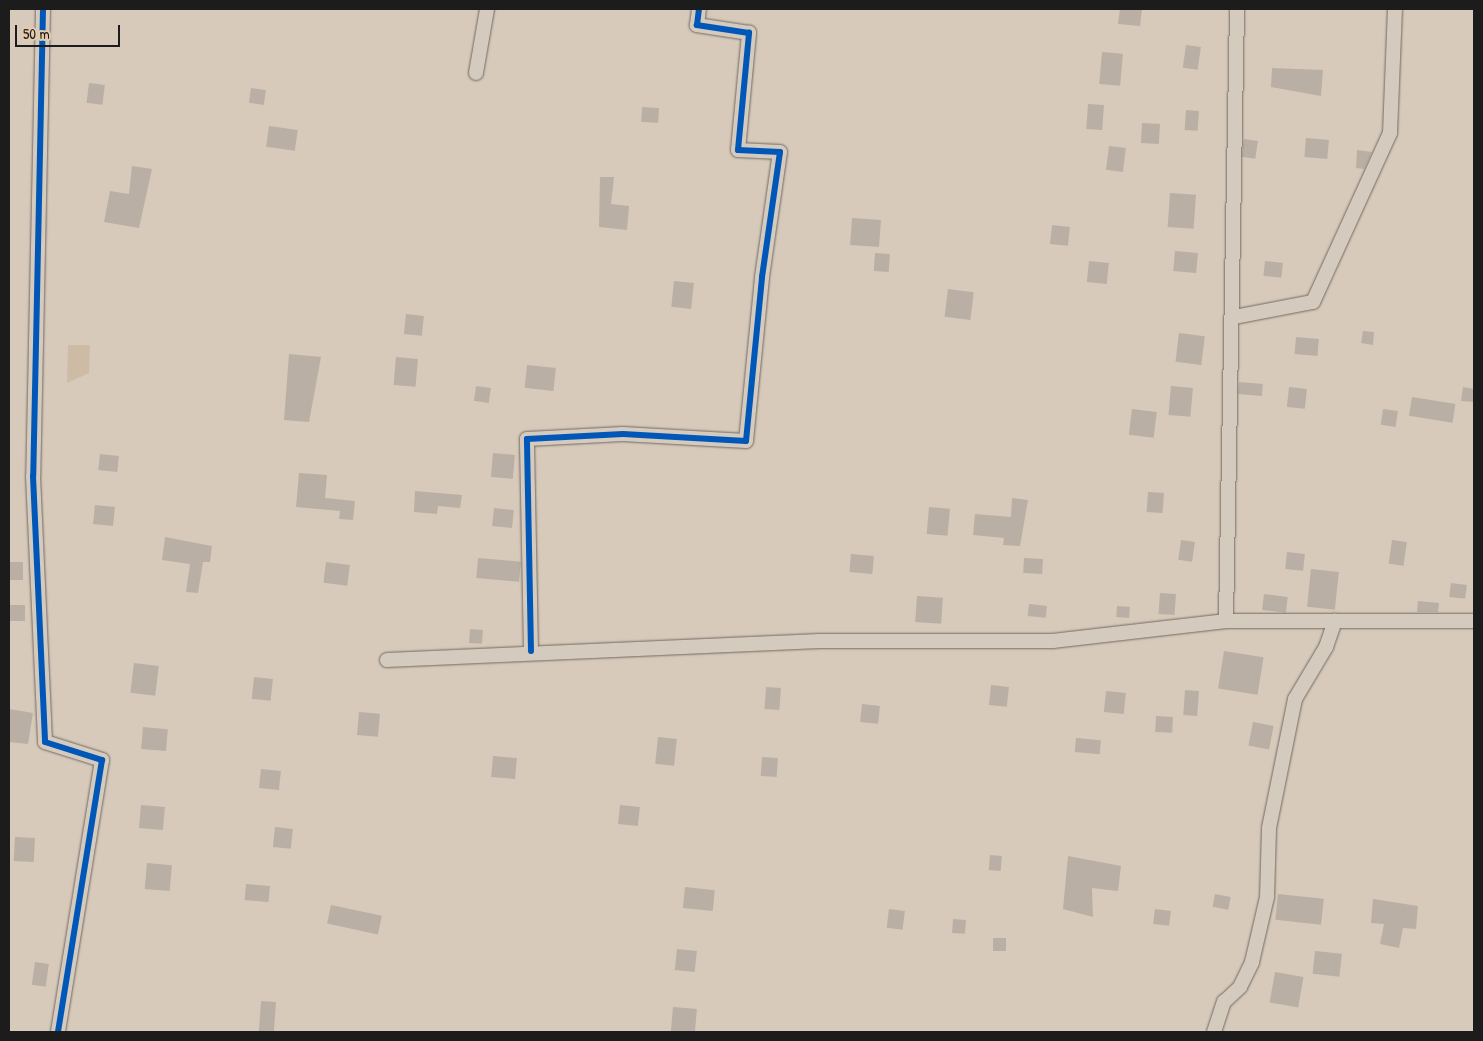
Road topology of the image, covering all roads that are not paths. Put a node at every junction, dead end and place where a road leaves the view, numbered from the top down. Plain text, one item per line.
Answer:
1 (44, 9) edge
2 (488, 9) edge
3 (699, 9) edge
4 (1237, 9) edge
5 (1395, 9) edge
6 (476, 73) dead end
7 (1234, 317) junction
8 (1226, 621) junction
9 (1335, 621) junction
10 (1474, 621) edge
11 (531, 651) junction
12 (387, 660) dead end
13 (58, 1032) edge
14 (1214, 1032) edge

1 - 13 street
2 - 6 street
3 - 11 street
4 - 7 street
5 - 7 street
7 - 8 street
8 - 9 street
8 - 11 street
9 - 10 street
9 - 14 street
11 - 12 street

